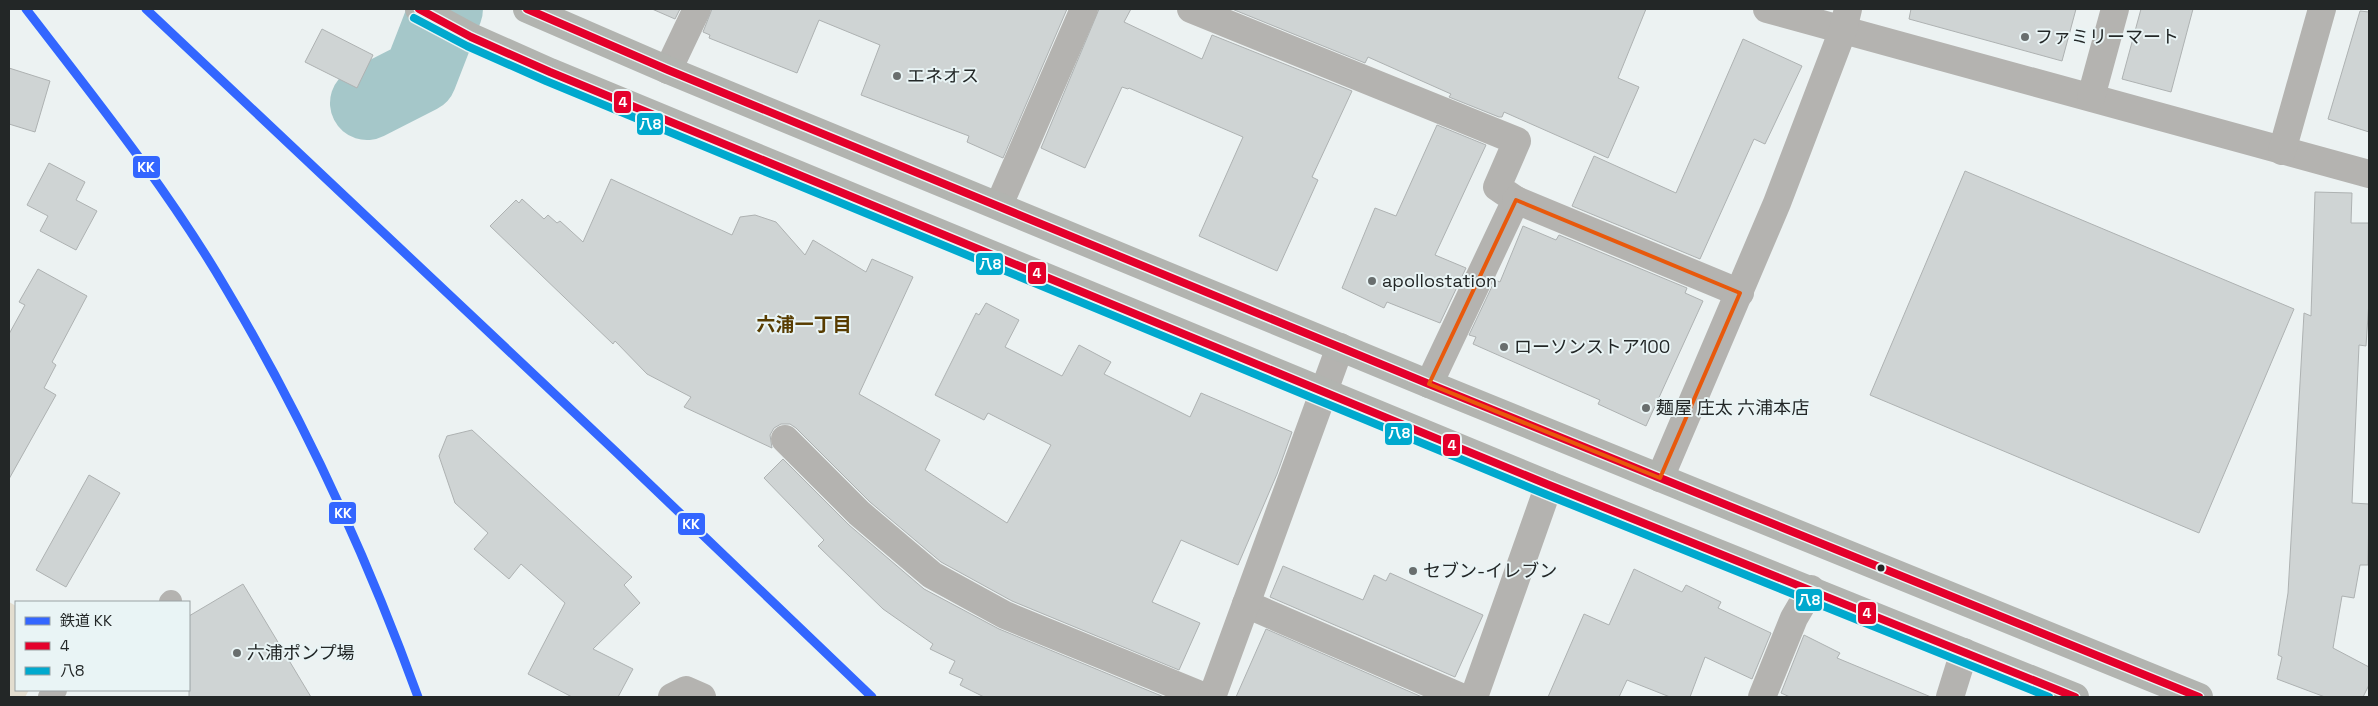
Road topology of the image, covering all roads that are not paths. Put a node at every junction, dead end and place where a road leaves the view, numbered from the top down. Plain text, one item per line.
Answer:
1 (419, 9) edge
2 (527, 9) edge
3 (697, 9) edge
4 (1084, 9) edge
5 (1191, 9) edge
6 (1767, 9) edge
7 (2115, 9) edge
8 (2322, 9) edge
9 (1846, 19) edge
10 (668, 70) junction
11 (2091, 97) junction
12 (2282, 151) junction
13 (2369, 174) edge
14 (1516, 200) junction
15 (999, 205) junction
16 (1740, 293) junction
17 (1340, 347) junction
18 (1429, 384) junction
19 (1323, 392) junction
20 (785, 440) dead end
21 (1660, 478) junction
22 (1548, 485) junction
23 (1811, 590) junction
24 (1246, 604) junction
25 (1964, 652) junction
26 (672, 697) edge
27 (702, 697) edge
28 (1205, 697) edge
29 (1212, 697) edge
30 (1461, 697) edge
31 (1474, 697) edge
32 (1762, 697) edge
33 (1950, 697) edge
34 (2074, 697) edge
35 (2199, 697) edge

1 - 19 highway
2 - 10 highway
3 - 10 street
4 - 15 street
5 - 14 street
6 - 9 street
7 - 11 street
8 - 12 street
9 - 11 street
9 - 16 street
10 - 15 highway
11 - 12 street
12 - 13 street
14 - 16 street
14 - 18 street
15 - 17 highway
16 - 21 street
17 - 18 highway
17 - 19 street
18 - 21 highway
19 - 22 highway
19 - 24 street
20 - 28 street
21 - 35 highway
22 - 23 highway
22 - 31 street
23 - 25 highway
23 - 32 street
24 - 29 street
24 - 30 street
25 - 33 street
25 - 34 highway
26 - 27 street

